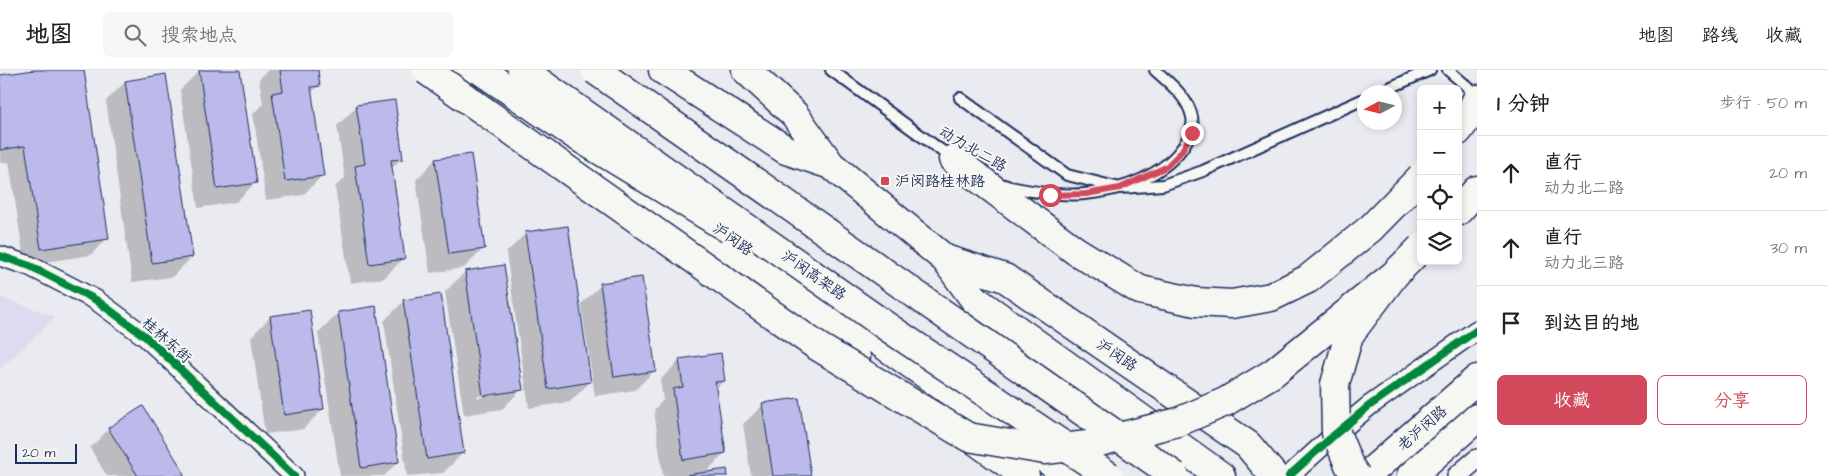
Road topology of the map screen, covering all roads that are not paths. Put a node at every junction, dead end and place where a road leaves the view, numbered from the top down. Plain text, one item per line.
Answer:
1 (426, 70) edge
2 (451, 70) edge
3 (480, 70) edge
4 (495, 70) edge
5 (522, 70) edge
6 (595, 70) edge
7 (664, 70) edge
8 (746, 70) edge
9 (830, 70) edge
10 (1155, 70) edge
11 (1430, 70) edge
12 (1448, 70) edge
13 (1396, 85) edge
14 (1477, 97) edge
15 (960, 98) dead end
16 (1357, 102) edge
17 (1459, 130) edge
18 (953, 159) junction
19 (830, 165) junction
20 (1417, 180) edge
21 (1120, 188) junction
22 (1477, 190) edge
23 (1462, 207) edge
24 (1417, 252) edge
25 (0, 256) edge
26 (945, 258) junction
27 (1395, 274) junction
28 (883, 324) junction
29 (1477, 330) edge
30 (1477, 379) edge
31 (962, 401) junction
32 (1477, 418) edge
33 (1477, 459) edge
34 (1021, 473) edge
35 (294, 476) edge
36 (1070, 476) edge
37 (1109, 476) edge
38 (1175, 476) edge
39 (1221, 476) edge
40 (1274, 476) edge
41 (1289, 476) edge
42 (1356, 476) edge
43 (1366, 476) edge
44 (1411, 476) edge
45 (1457, 476) edge

1 - 27 main road, bridge
2 - 34 main road, 沪闵路
3 - 28 main road, bridge
4 - 31 main road, 沪闵路
5 - 28 main road, 沪闵高架路, bridge
6 - 38 main road, bridge
7 - 19 main road, 沪闵路
8 - 19 main road, 沪闵路
9 - 18 lane, 动力北二路
10 - 21 lane
11 - 13 lane
12 - 14 lane
14 - 17 main road
15 - 21 lane
16 - 21 lane
18 - 20 main road, bridge
18 - 21 lane, 动力北二路
19 - 26 main road, 沪闵路
22 - 23 main road
24 - 27 main road, bridge
25 - 35 street, 桂林东街
26 - 39 main road, 沪闵路
26 - 40 main road, 沪闵路
27 - 42 main road, bridge
28 - 37 main road, 沪闵高架路, bridge
29 - 41 street
30 - 43 main road, 老沪闵路
31 - 34 main road
31 - 36 main road, 沪闵路
32 - 44 main road, 老沪闵路
33 - 45 street

